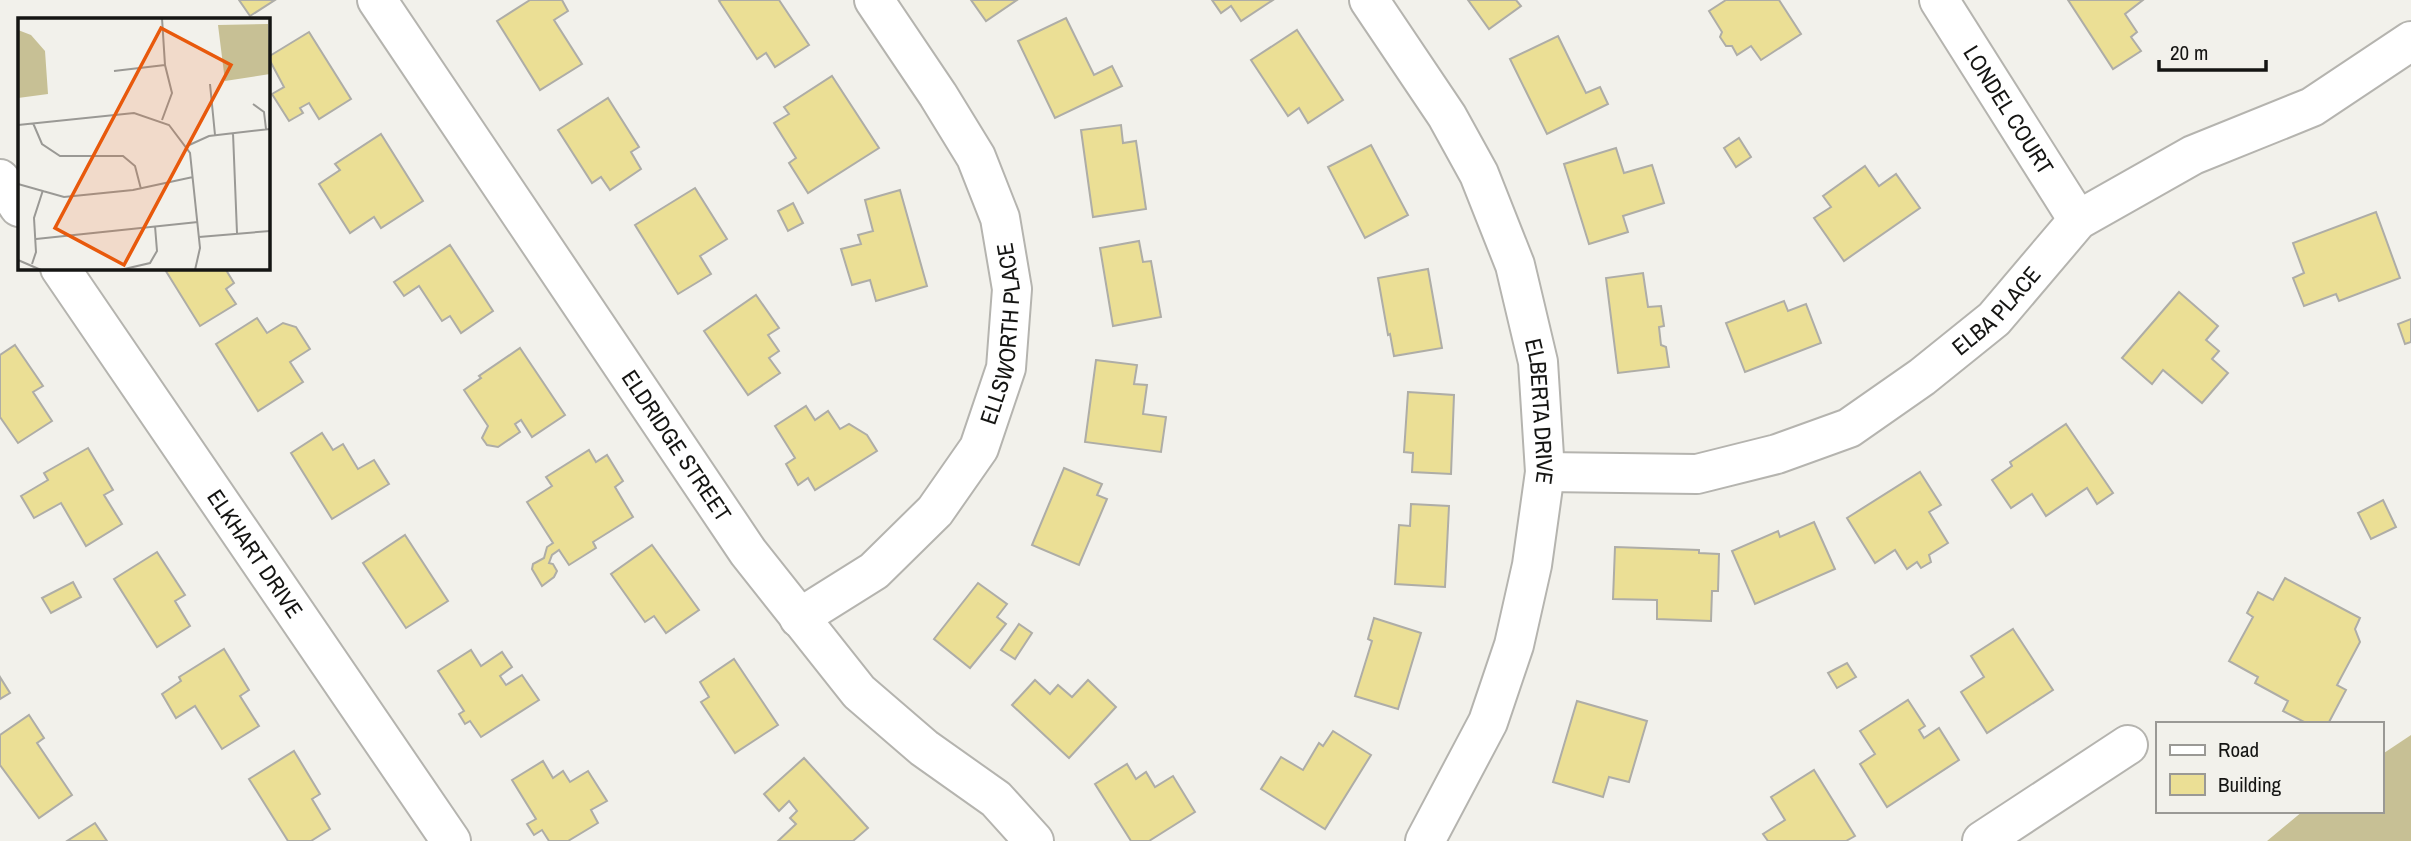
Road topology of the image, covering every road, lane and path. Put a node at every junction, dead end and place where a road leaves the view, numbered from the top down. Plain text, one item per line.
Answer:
1 (377, 0) edge
2 (874, 0) edge
3 (1369, 0) edge
4 (1939, 0) edge
5 (2411, 41) edge
6 (0, 179) edge
7 (18, 206) edge
8 (2078, 220) junction
9 (61, 270) edge
10 (1545, 472) junction
11 (799, 618) junction
12 (2128, 745) dead end
13 (1431, 839) edge
14 (451, 841) edge
15 (1034, 841) edge
16 (1982, 841) edge

1 - 11 street, ELDRIDGE STREET
2 - 11 street, ELLSWORTH PLACE
3 - 10 street, ELBERTA DRIVE
4 - 8 street, LONDEL COURT
5 - 8 street, ELBA PLACE
6 - 7 street
8 - 10 street, ELBA PLACE
9 - 14 street, ELKHART DRIVE
10 - 13 street, ELBERTA DRIVE
11 - 15 street, ELDRIDGE STREET
12 - 16 street

